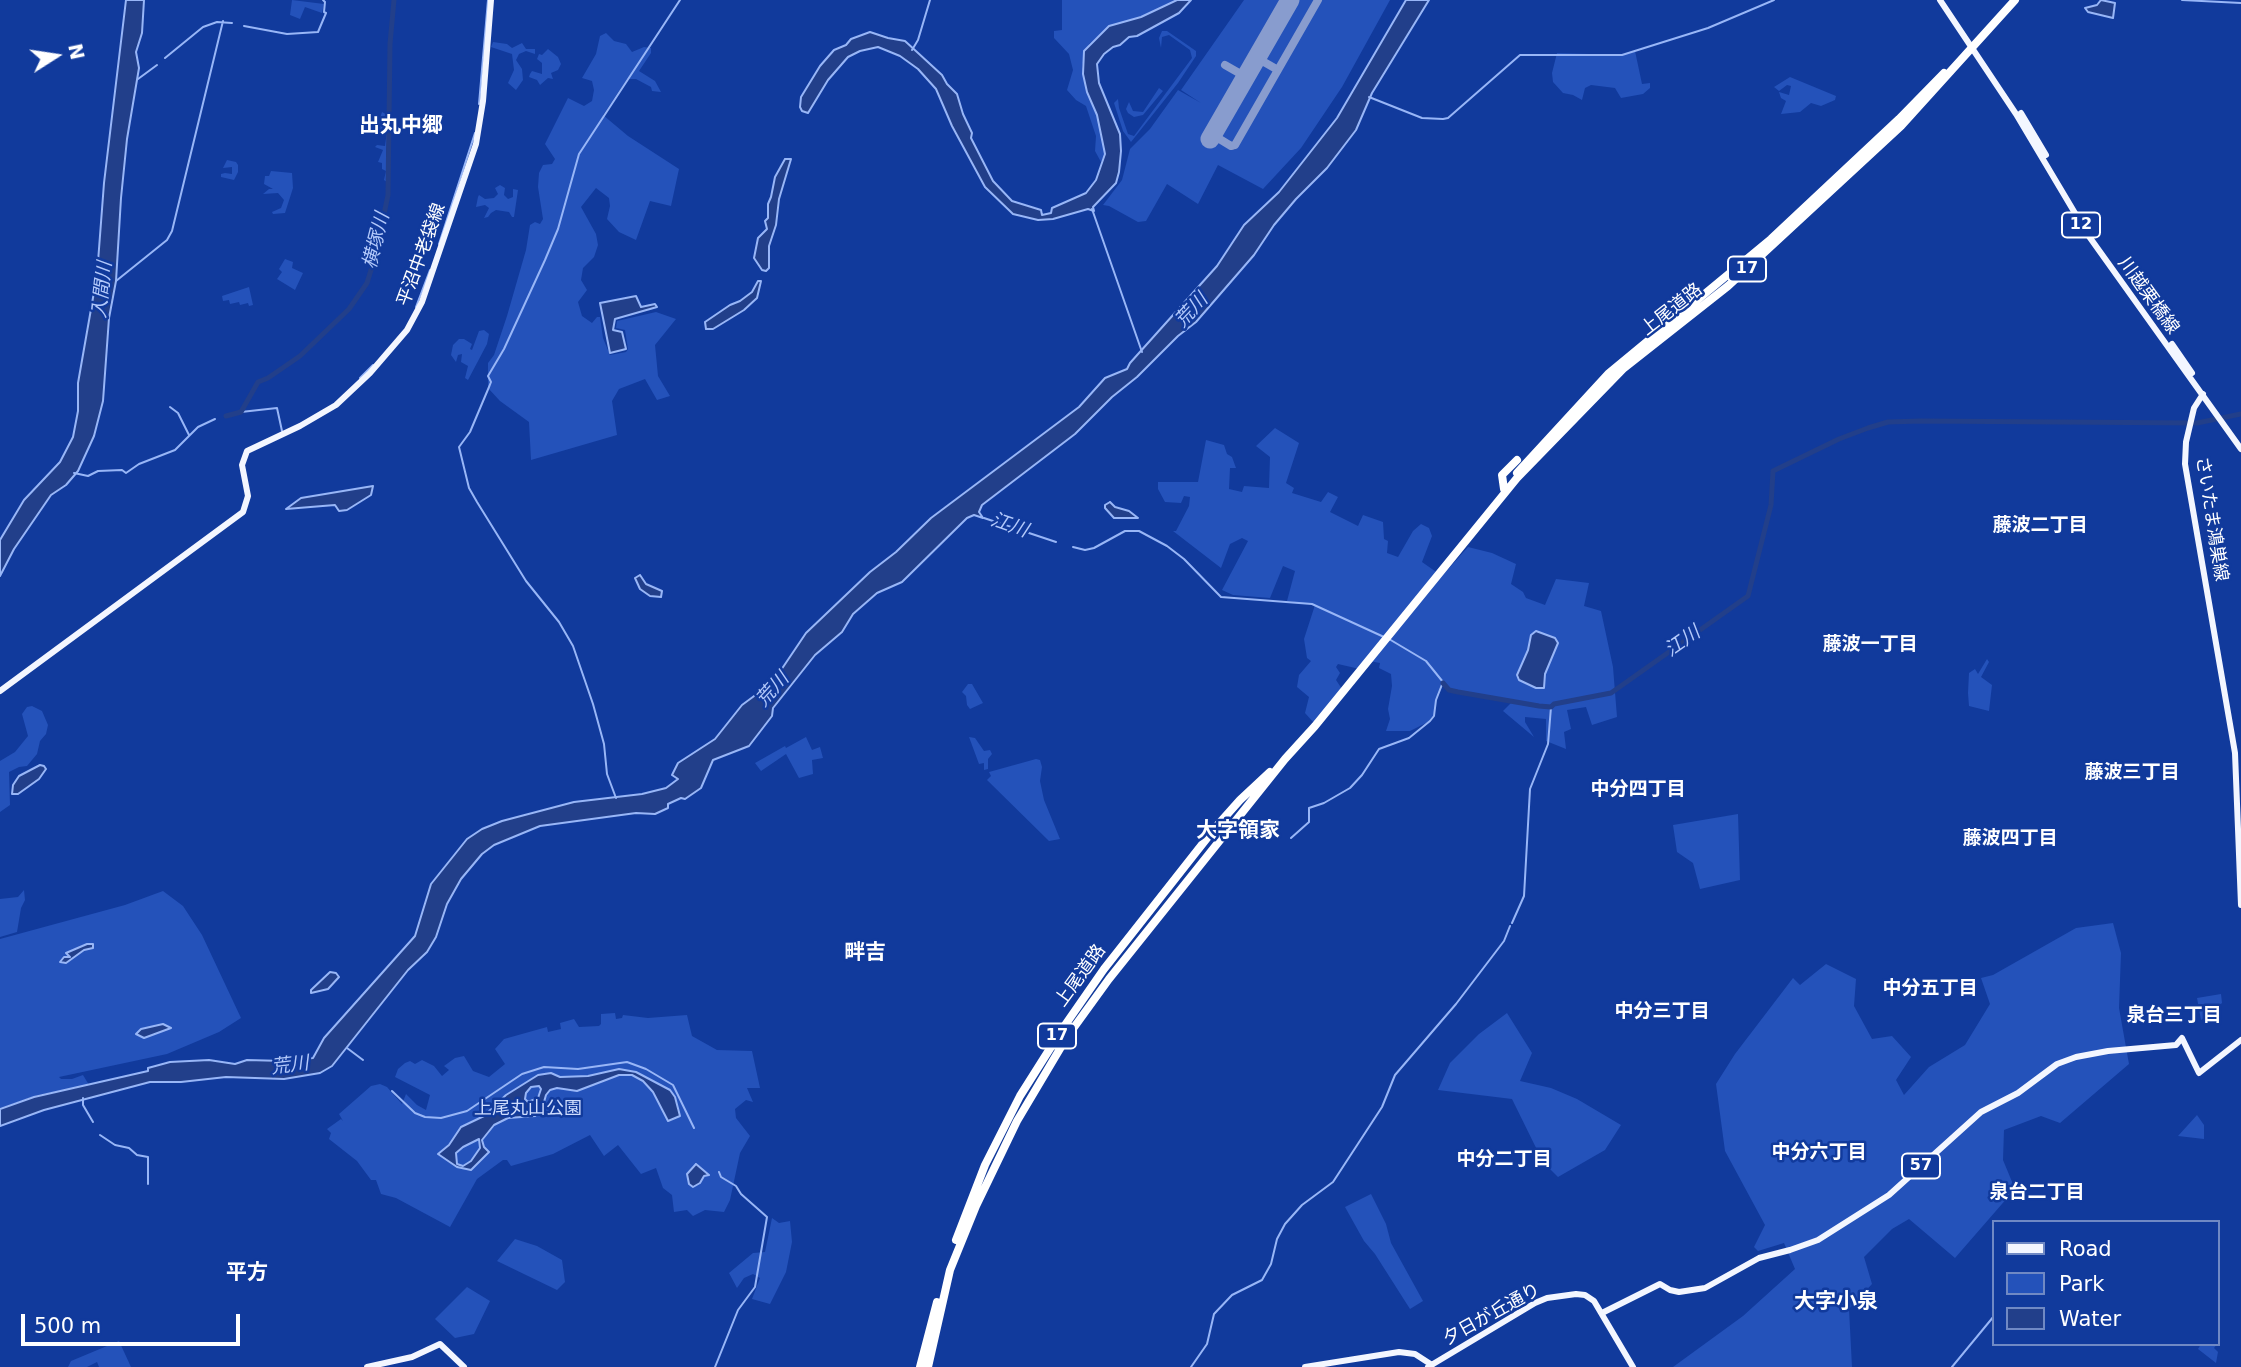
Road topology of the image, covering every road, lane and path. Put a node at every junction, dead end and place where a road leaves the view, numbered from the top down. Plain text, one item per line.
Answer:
1 (491, 0) edge
2 (1940, 0) edge
3 (2009, 0) edge
4 (2015, 0) edge
5 (1972, 45) junction
6 (2206, 397) junction
7 (2241, 443) edge
8 (2241, 449) edge
9 (1517, 460) dead end
10 (1504, 489) junction
11 (1474, 532) junction
12 (0, 691) edge
13 (1285, 759) junction
14 (2241, 905) edge
15 (2241, 1040) edge
16 (1602, 1312) junction
17 (1430, 1366) edge
18 (367, 1367) edge
19 (464, 1367) edge
20 (920, 1367) edge
21 (928, 1367) edge
22 (1305, 1367) edge
23 (1633, 1367) edge

1 - 12 main road, 平沼中老袋線
2 - 5 main road, 川越栗橋線 / 12
3 - 5 highway, 上尾道路 / 17
4 - 5 highway, 上尾道路 / 17
5 - 6 main road, 川越栗橋線 / 12
5 - 10 highway, 上尾道路 / 17
5 - 11 highway, 上尾道路 / 17
6 - 7 main road, 川越栗橋線 / 12
6 - 8 main road, 川越栗橋線 / 12
6 - 14 main road, さいたま鴻巣線
9 - 10 highway
10 - 11 highway, 上尾道路 / 17
11 - 13 highway, 上尾道路 / 17
13 - 20 highway, 上尾道路 / 17
13 - 21 highway, 上尾道路 / 17
15 - 16 main road, 57
16 - 17 main road, 夕日が丘通り
16 - 23 main road
17 - 22 main road
18 - 19 main road

